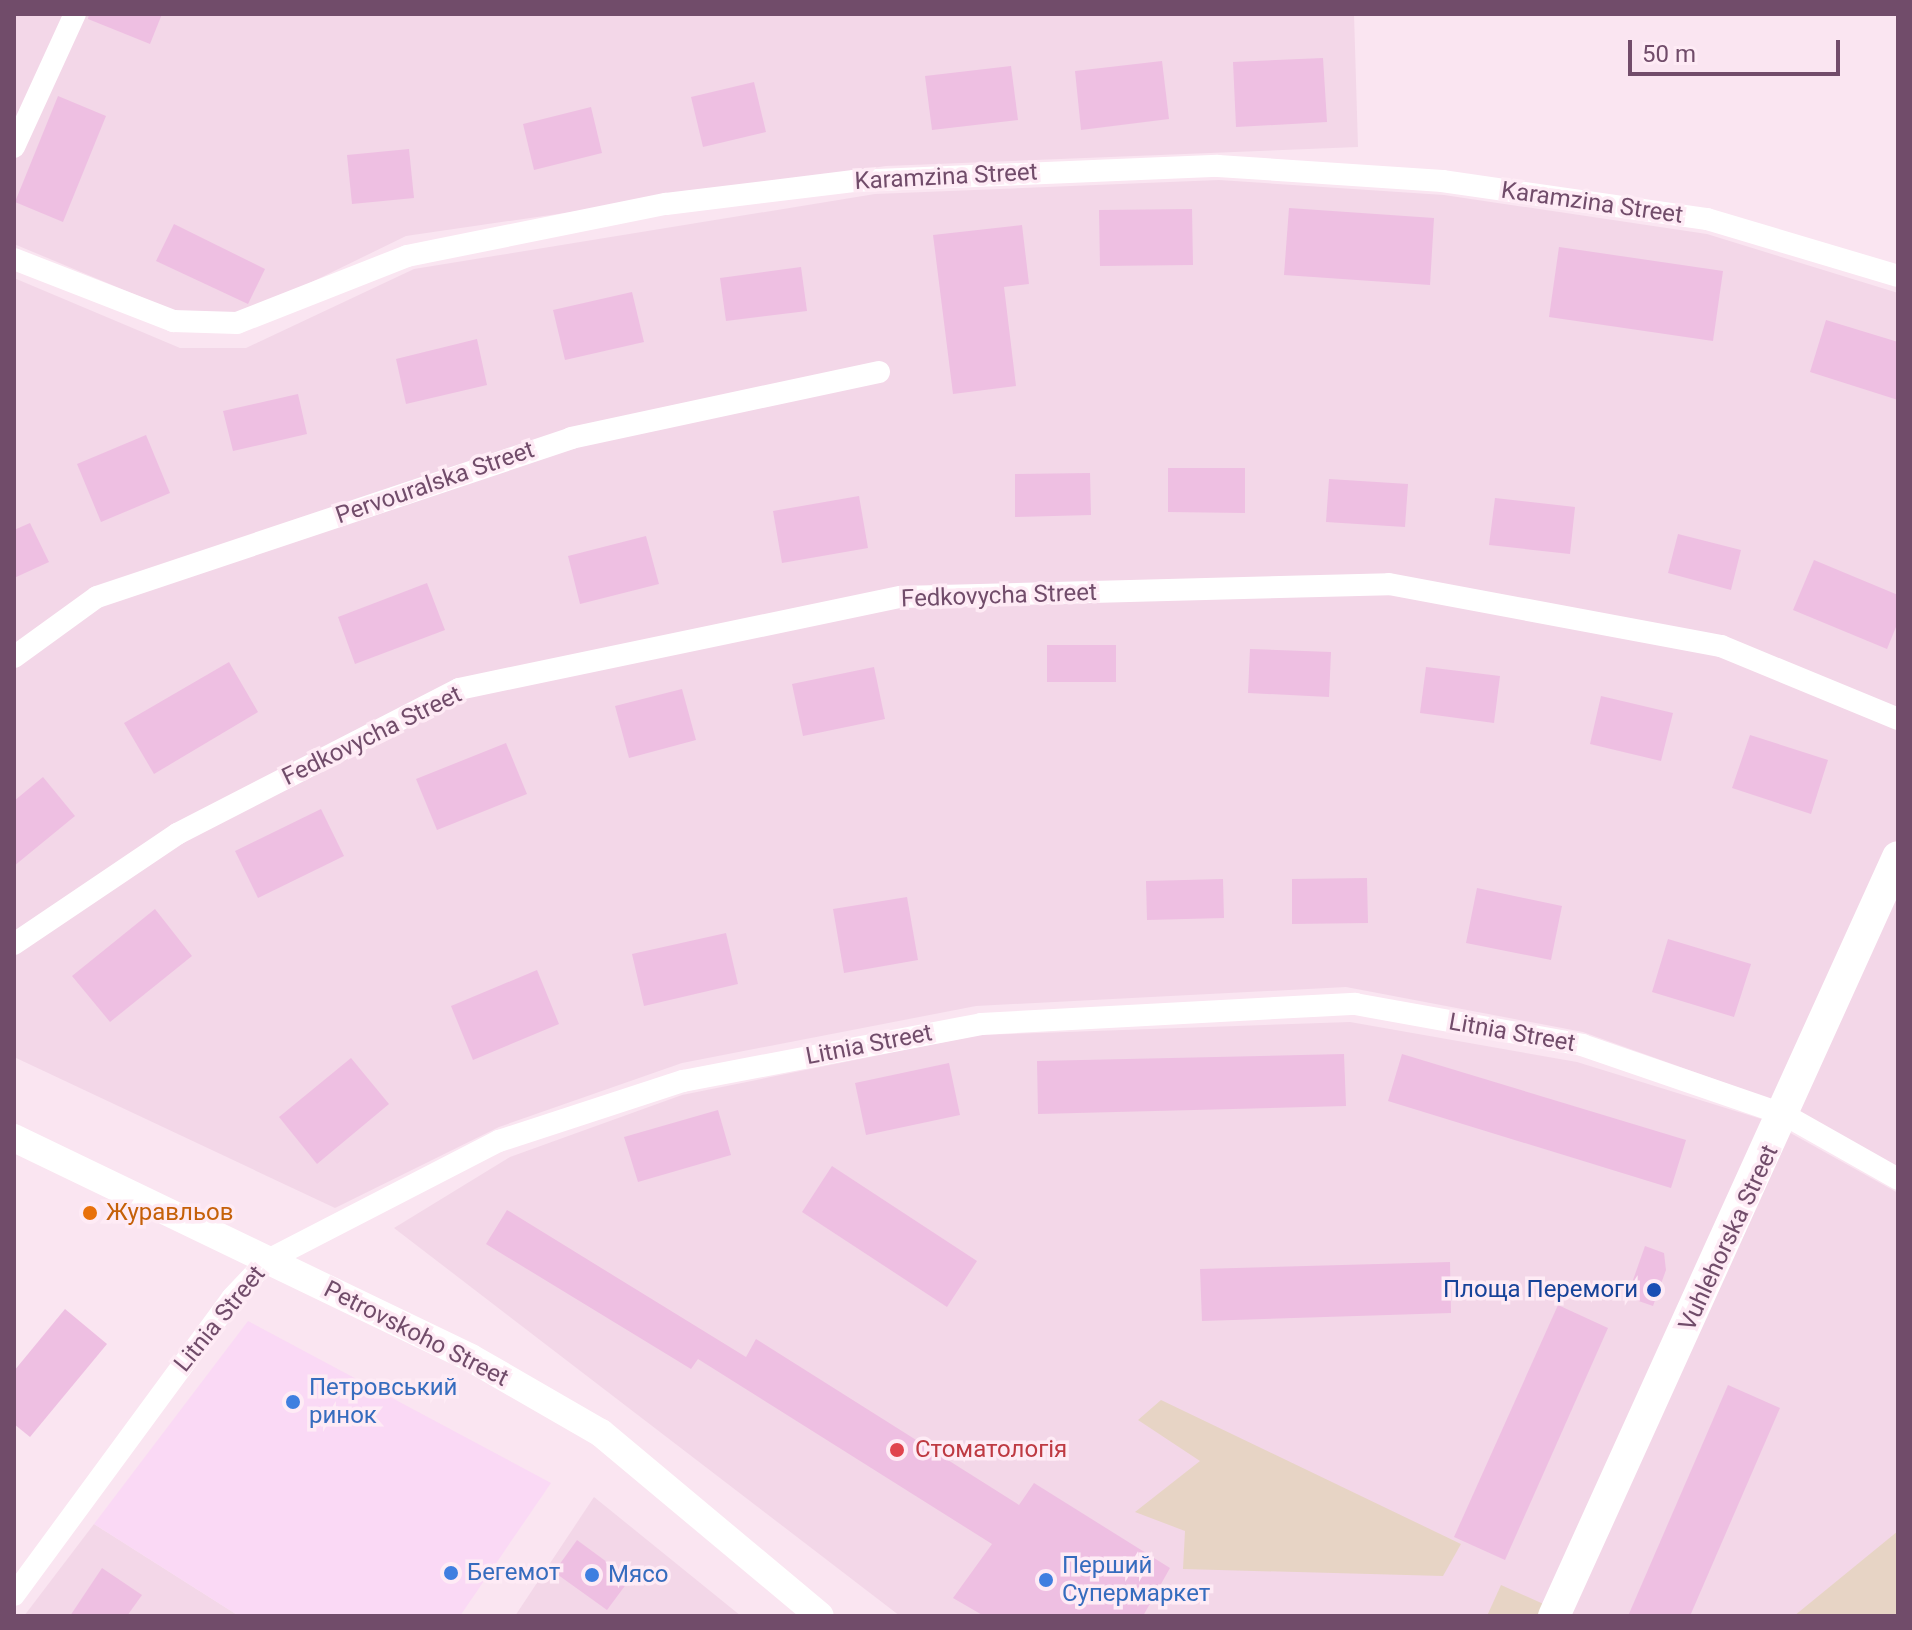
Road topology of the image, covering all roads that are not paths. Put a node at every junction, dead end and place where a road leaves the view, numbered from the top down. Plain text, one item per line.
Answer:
1 (75, 14) edge
2 (14, 147) edge
3 (14, 259) edge
4 (1898, 276) edge
5 (879, 372) dead end
6 (14, 657) edge
7 (1898, 719) edge
8 (1898, 857) edge
9 (14, 944) edge
10 (1785, 1115) junction
11 (14, 1138) edge
12 (1898, 1179) edge
13 (268, 1260) junction
14 (14, 1595) edge
15 (820, 1616) edge
16 (1554, 1616) edge

1 - 2 street
3 - 4 street, Karamzina Street
5 - 6 street, Pervouralska Street
7 - 9 street, Fedkovycha Street
8 - 10 main road, Vuhlehorska Street
10 - 12 street, Litnia Street
10 - 13 street, Litnia Street
10 - 16 main road, Vuhlehorska Street
11 - 13 street, Petrovskoho Street
13 - 14 street, Litnia Street
13 - 15 street, Petrovskoho Street

